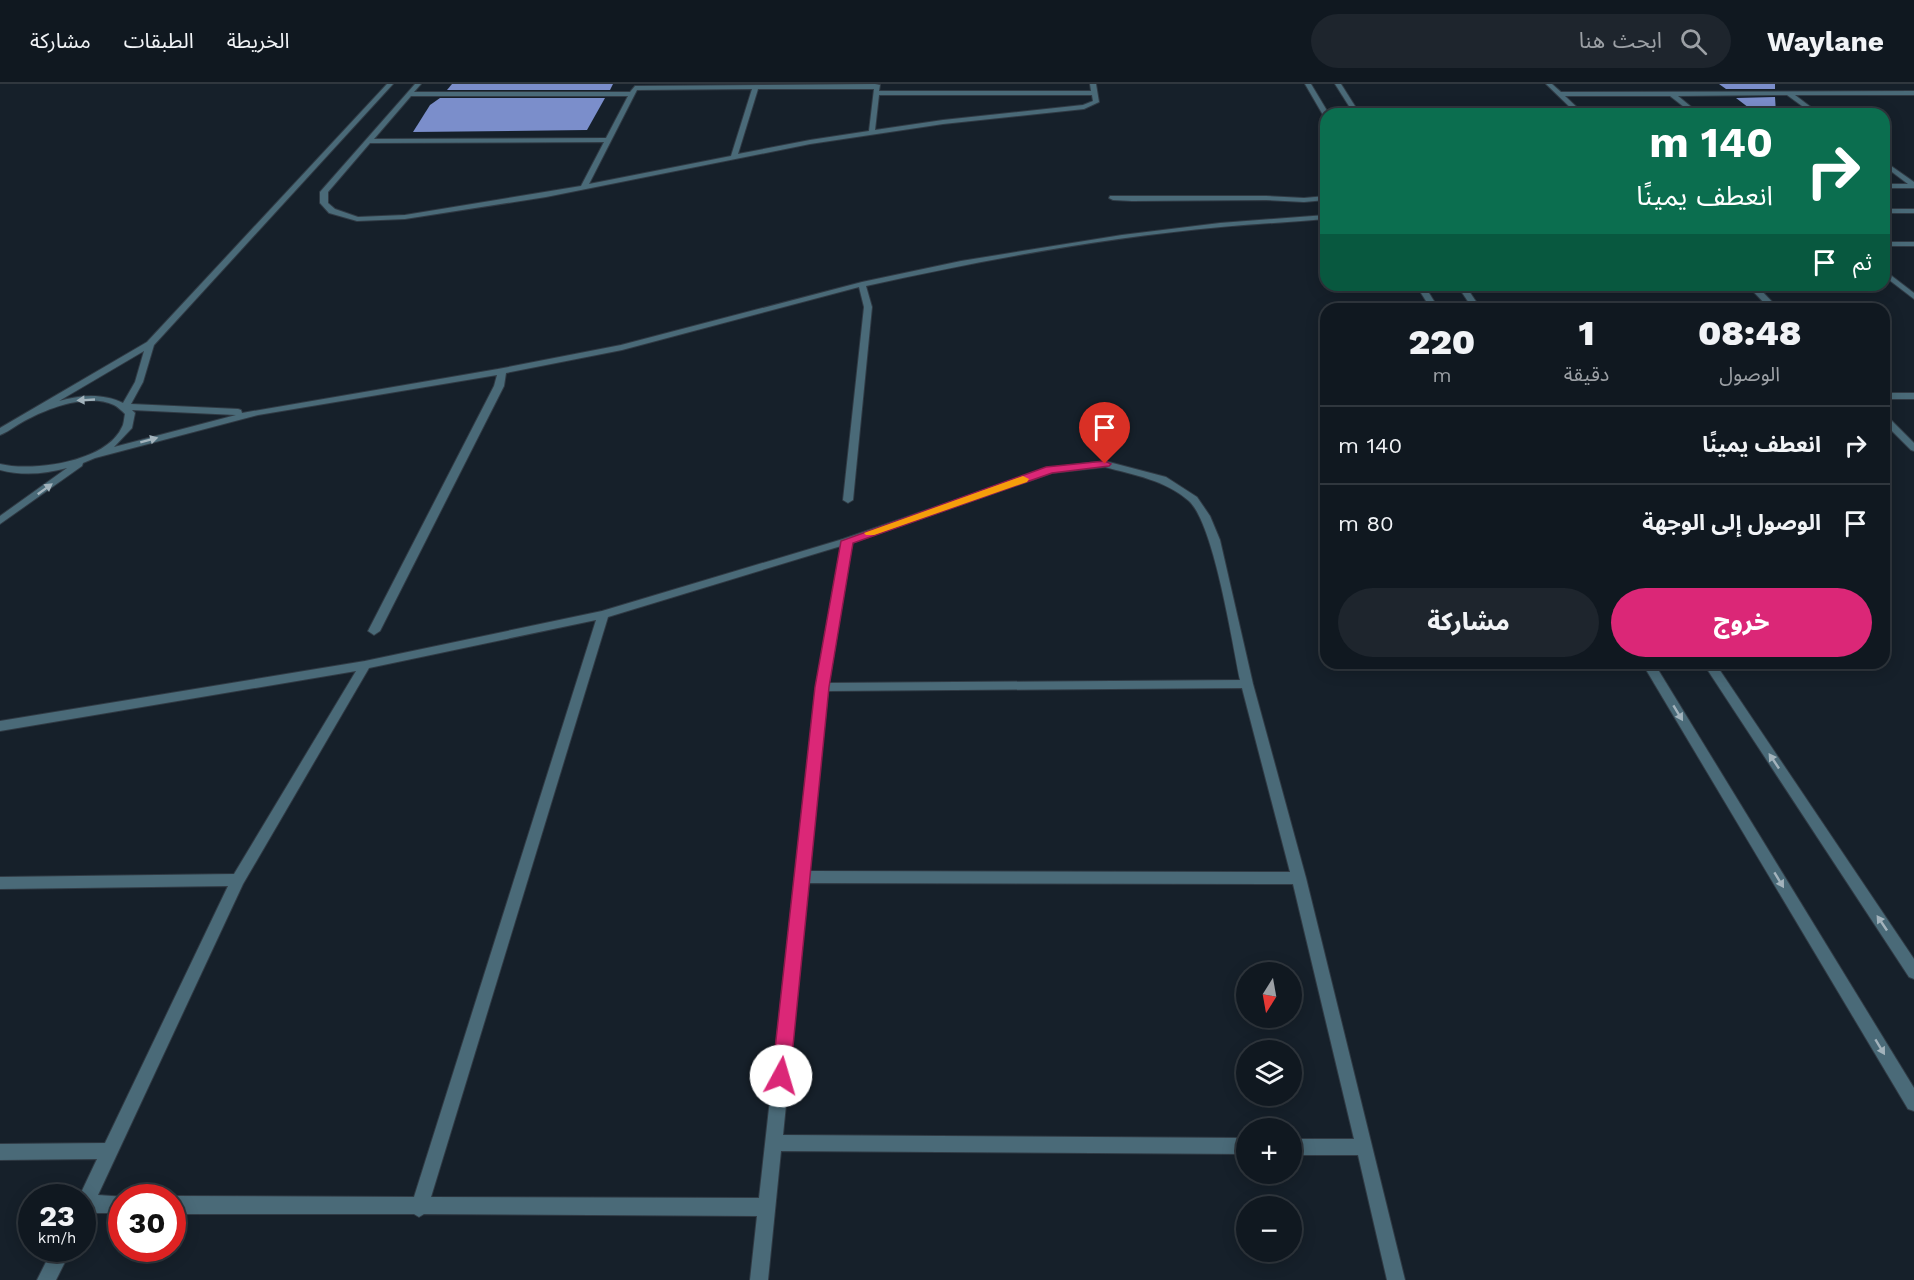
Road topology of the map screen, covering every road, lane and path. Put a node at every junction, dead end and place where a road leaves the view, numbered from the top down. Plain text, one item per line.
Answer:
1 (390, 84) edge
2 (418, 84) edge
3 (1094, 84) edge
4 (1308, 84) edge
5 (1338, 84) edge
6 (1549, 84) edge
7 (1749, 84) edge
8 (1905, 84) edge
9 (756, 87) junction
10 (634, 88) edge
11 (877, 88) edge
12 (1914, 91) edge
13 (1095, 93) junction
14 (1672, 93) junction
15 (1762, 93) junction
16 (1788, 93) junction
17 (1900, 93) junction
18 (409, 94) junction
19 (1559, 94) junction
20 (1914, 102) edge
21 (1322, 108) edge
22 (1353, 108) edge
23 (1574, 108) edge
24 (1689, 108) edge
25 (1809, 108) edge
26 (872, 132) junction
27 (608, 140) junction
28 (368, 141) junction
29 (734, 156) junction
30 (1890, 168) edge
31 (1890, 186) edge
32 (1914, 186) edge
33 (584, 187) junction
34 (1113, 198) dead end
35 (1320, 199) edge
36 (1890, 211) edge
37 (1914, 211) edge
38 (1320, 217) edge
39 (1890, 244) edge
40 (1914, 244) edge
41 (1890, 277) edge
42 (862, 284) junction
43 (1757, 291) edge
44 (1914, 297) edge
45 (1769, 303) edge
46 (150, 344) junction
47 (502, 372) junction
48 (1890, 396) edge
49 (1914, 396) edge
50 (125, 406) junction
51 (32, 412) junction
52 (257, 412) junction
53 (0, 420) edge
54 (1890, 424) edge
55 (0, 432) edge
56 (1914, 448) edge
57 (92, 456) junction
58 (0, 467) edge
59 (848, 500) dead end
60 (0, 521) edge
61 (847, 541) junction
62 (603, 615) junction
63 (374, 631) dead end
64 (365, 665) junction
65 (1652, 669) edge
66 (1713, 669) edge
67 (1247, 684) junction
68 (822, 687) junction
69 (0, 726) edge
70 (802, 877) junction
71 (1299, 878) junction
72 (238, 880) junction
73 (0, 883) edge
74 (1914, 972) edge
75 (1914, 1103) edge
76 (774, 1143) junction
77 (1236, 1146) edge
78 (1302, 1147) edge
79 (1363, 1147) junction
80 (111, 1151) junction
81 (0, 1152) edge
82 (95, 1184) edge
83 (186, 1204) edge
84 (767, 1207) junction
85 (419, 1208) junction
86 (56, 1262) edge
87 (46, 1280) edge
88 (759, 1280) edge
89 (1396, 1280) edge

1 - 46 street
2 - 18 street
3 - 13 street
4 - 21 street
5 - 22 street
6 - 19 street
7 - 15 street
8 - 12 street
9 - 10 street
9 - 11 street
9 - 29 street
10 - 18 street
10 - 27 street
11 - 13 street
11 - 26 street
12 - 17 street
13 - 26 street
14 - 15 street
14 - 19 street
14 - 24 street
15 - 16 street
16 - 17 street
16 - 25 street
17 - 20 street
18 - 28 street
19 - 23 street
26 - 29 street
27 - 28 street
27 - 33 street
28 - 33 street
29 - 33 street
30 - 32 street
31 - 32 street
34 - 35 street
36 - 37 street
38 - 42 street
39 - 40 street
41 - 44 street
42 - 47 street
42 - 59 street
43 - 45 street
46 - 50 street
46 - 51 street
47 - 52 street
47 - 63 street
48 - 49 street
50 -> 51 street
50 - 52 street
50 - 57 street
51 - 53 street
51 - 55 street
57 -> 52 street
54 - 56 street
57 - 58 street
60 -> 57 street
61 - 62 street
61 - 67 street
61 - 68 street
62 - 64 street
62 - 85 street
64 - 69 street
64 - 72 street
65 -> 75 street
74 -> 66 street
67 - 68 street
67 - 71 street
68 - 70 street
70 - 71 street
70 - 76 street
71 - 79 street
72 - 73 street
72 - 80 street
76 - 77 street
76 - 84 street
78 - 79 street
79 - 89 street
80 - 81 street
80 - 82 street
83 - 85 street
84 - 85 street
84 - 88 street
86 - 87 street

